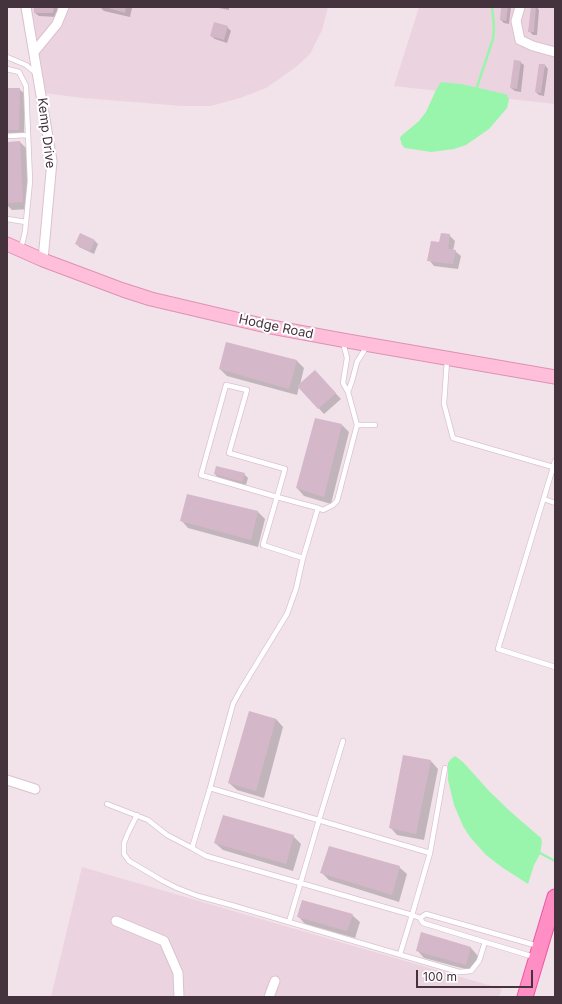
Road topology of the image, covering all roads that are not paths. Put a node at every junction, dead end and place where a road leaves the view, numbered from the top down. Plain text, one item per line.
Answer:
1 (26, 7) edge
2 (64, 7) edge
3 (520, 7) edge
4 (34, 52) junction
5 (555, 52) edge
6 (7, 57) edge
7 (7, 69) edge
8 (38, 75) junction
9 (28, 135) junction
10 (7, 136) edge
11 (7, 219) edge
12 (26, 222) junction
13 (7, 244) edge
14 (20, 249) junction
15 (43, 260) junction
16 (342, 340) junction
17 (367, 345) junction
18 (448, 358) junction
19 (555, 377) edge
20 (348, 392) junction
21 (357, 425) junction
22 (375, 425) dead end
23 (555, 461) edge
24 (553, 468) junction
25 (277, 497) junction
26 (544, 499) junction
27 (555, 502) edge
28 (318, 508) junction
29 (303, 558) junction
30 (555, 667) edge
31 (343, 742) dead end
32 (445, 768) dead end
33 (7, 780) edge
34 (210, 788) junction
35 (35, 789) dead end
36 (107, 804) dead end
37 (137, 815) junction
38 (319, 820) junction
39 (192, 848) junction
40 (430, 853) junction
41 (301, 883) junction
42 (555, 897) edge
43 (412, 915) junction
44 (420, 918) junction
45 (116, 921) dead end
46 (289, 922) junction
47 (485, 942) junction
48 (539, 952) junction
49 (400, 954) junction
50 (275, 981) dead end
51 (179, 997) edge
52 (269, 997) edge
53 (525, 997) edge

1 - 4 street, Kemp Drive
2 - 4 street
3 - 5 street
4 - 8 street, Kemp Drive
6 - 8 lane
7 - 9 lane
8 - 15 street, Kemp Drive
9 - 10 lane
9 - 12 lane
11 - 12 lane
12 - 14 lane
13 - 14 main road, Hodge Road
14 - 15 main road, Hodge Road
15 - 16 main road, Hodge Road
16 - 17 main road, Hodge Road
16 - 20 lane
17 - 18 main road, Hodge Road
17 - 20 lane
18 - 19 main road, Hodge Road
18 - 24 lane
20 - 21 lane
21 - 22 lane
21 - 28 lane
23 - 24 lane
24 - 26 lane
25 - 25 lane
25 - 28 lane
25 - 29 lane
26 - 27 lane
26 - 30 lane
28 - 29 lane
29 - 34 lane
31 - 38 lane
32 - 40 lane
33 - 35 street
34 - 38 lane
34 - 39 lane
36 - 37 lane
37 - 39 lane
37 - 46 lane
38 - 40 lane
38 - 41 lane
39 - 41 lane
40 - 43 lane
41 - 43 lane
41 - 46 lane
42 - 48 main road
43 - 44 lane
43 - 49 lane
44 - 47 lane
44 - 48 lane
45 - 51 street
46 - 49 lane
47 - 48 lane
47 - 49 lane
48 - 53 main road
50 - 52 street

